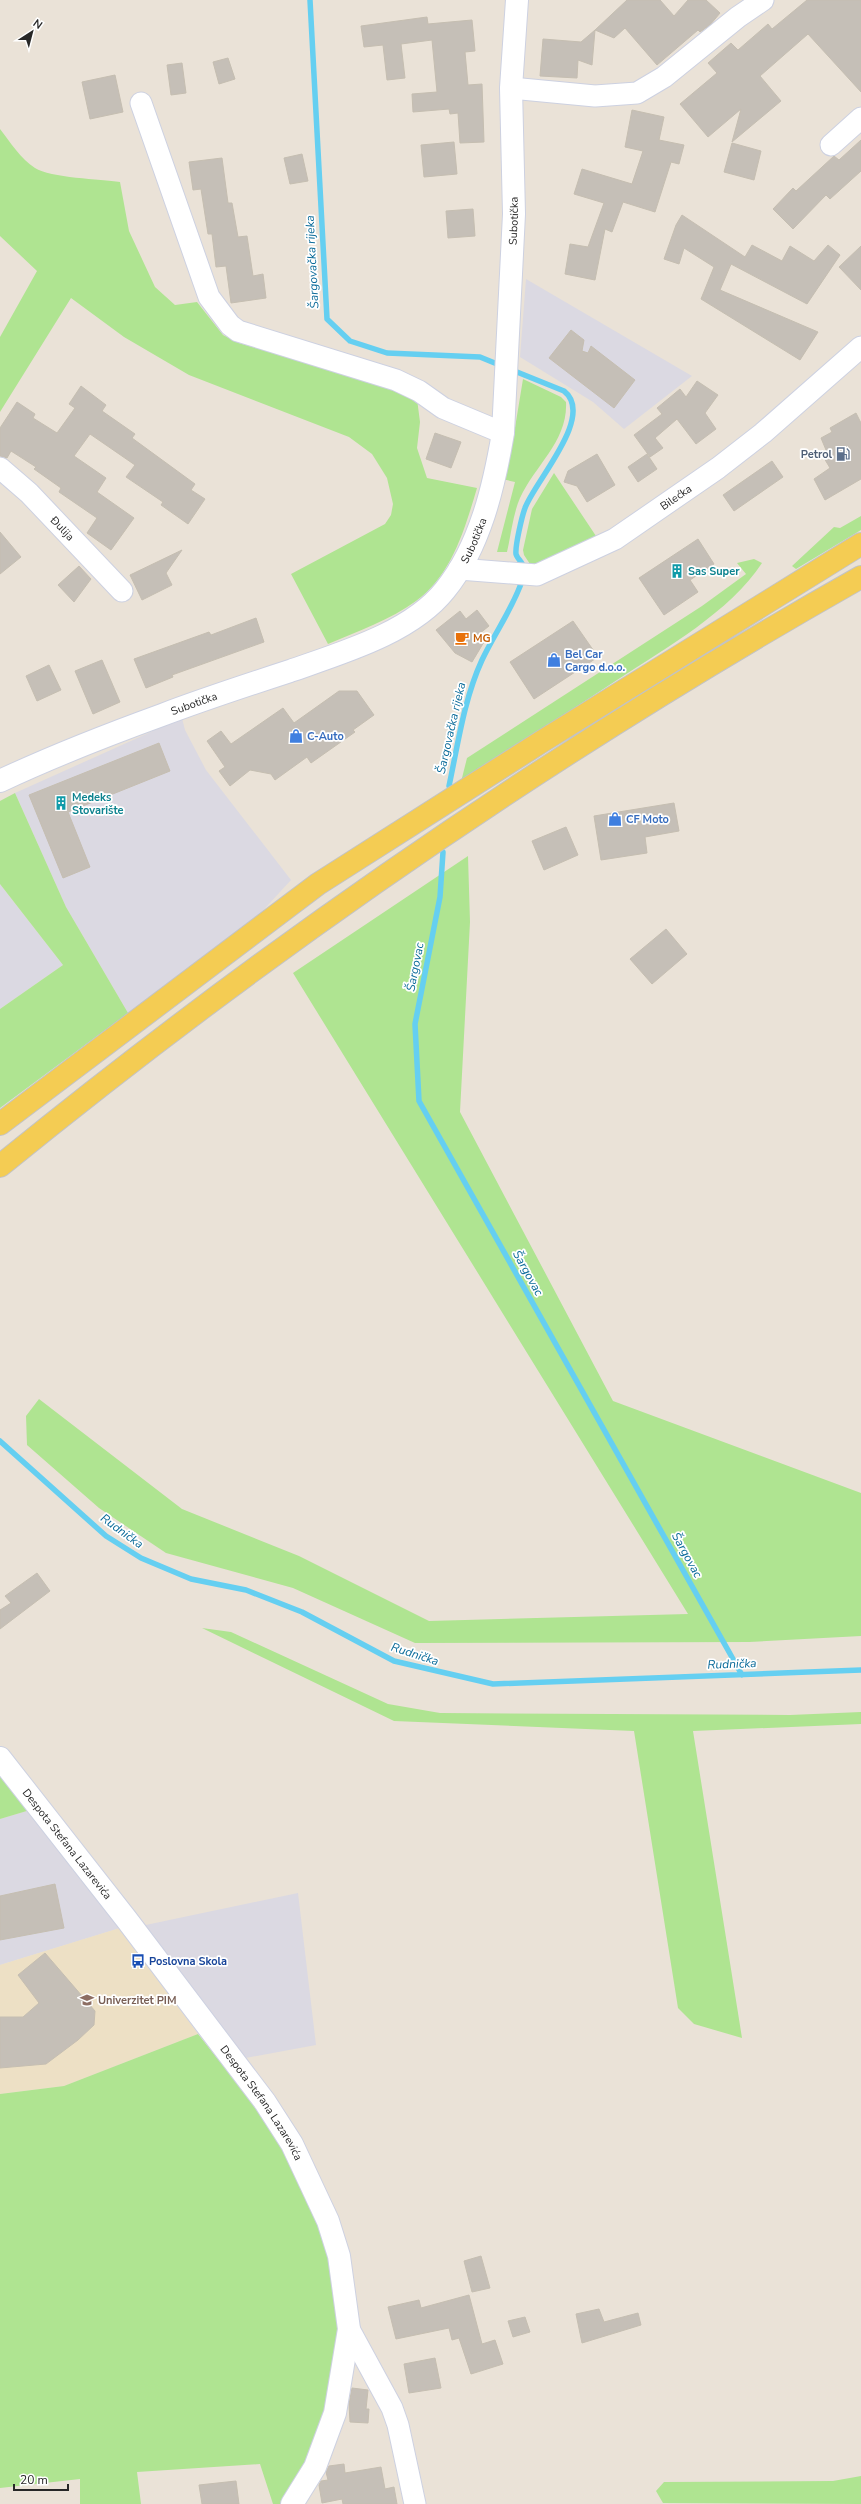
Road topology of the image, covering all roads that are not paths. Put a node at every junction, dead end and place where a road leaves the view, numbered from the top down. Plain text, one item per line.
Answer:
1 (517, 0) edge
2 (763, 0) edge
3 (511, 88) junction
4 (141, 103) dead end
5 (861, 118) edge
6 (832, 145) dead end
7 (861, 347) edge
8 (503, 433) junction
9 (0, 468) edge
10 (861, 544) edge
11 (459, 569) junction
12 (861, 577) edge
13 (122, 591) dead end
14 (0, 780) edge
15 (0, 1124) edge
16 (0, 1166) edge
17 (0, 1758) edge
18 (349, 2329) junction
19 (292, 2504) edge
20 (415, 2504) edge

1 - 3 street, Subotička
2 - 3 street
3 - 8 street, Subotička
4 - 8 street
5 - 6 street
7 - 11 street, Bilećka
8 - 11 street, Subotička
9 - 13 street, Đulija
10 - 15 main road
11 - 14 street, Subotička
12 - 16 main road
17 - 18 street, Despota Stefana Lazarevića
18 - 19 street, Despota Stefana Lazarevića
18 - 20 street

